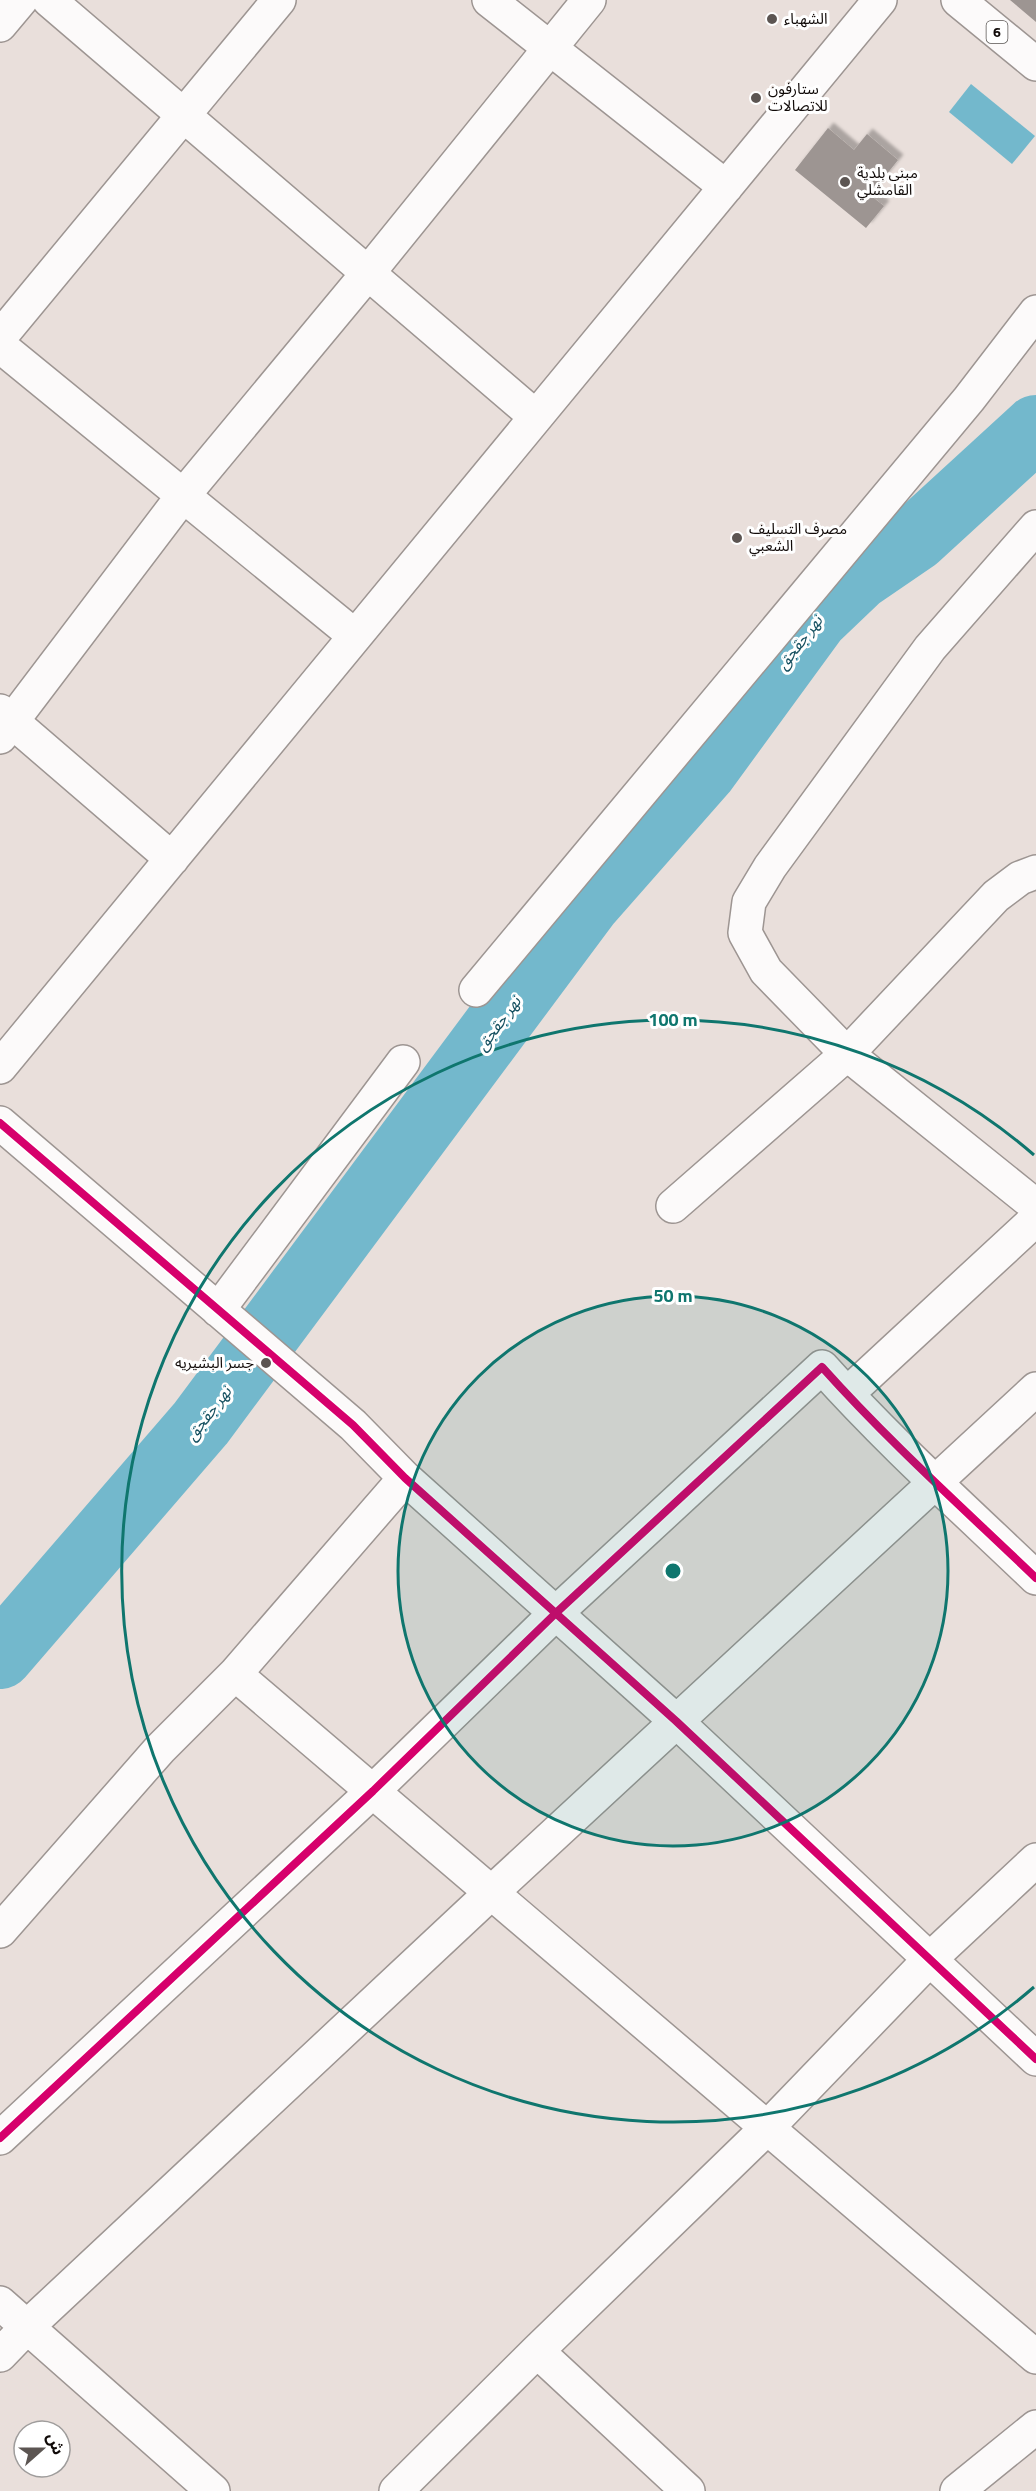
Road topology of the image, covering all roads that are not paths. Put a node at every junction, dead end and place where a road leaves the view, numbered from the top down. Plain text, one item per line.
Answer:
1 (21, 0) edge
2 (49, 0) edge
3 (279, 0) edge
4 (489, 0) edge
5 (589, 0) edge
6 (880, 0) edge
7 (958, 0) edge
8 (0, 25) edge
9 (550, 48) junction
10 (1036, 64) edge
11 (183, 115) junction
12 (726, 187) junction
13 (368, 273) junction
14 (1036, 312) edge
15 (0, 338) edge
16 (0, 346) edge
17 (536, 417) junction
18 (182, 497) junction
19 (1036, 527) edge
20 (355, 636) junction
21 (4, 724) edge
22 (172, 859) junction
23 (1036, 872) edge
24 (476, 990) dead end
25 (847, 1054) junction
26 (403, 1062) dead end
27 (0, 1066) edge
28 (0, 1123) edge
29 (673, 1206) dead end
30 (1036, 1206) edge
31 (1036, 1219) edge
32 (218, 1311) junction
33 (1036, 1389) edge
34 (847, 1394) junction
35 (405, 1478) junction
36 (934, 1482) junction
37 (1036, 1578) edge
38 (557, 1612) junction
39 (235, 1674) junction
40 (676, 1721) junction
41 (373, 1791) junction
42 (1036, 1860) edge
43 (492, 1892) junction
44 (0, 1931) edge
45 (929, 1960) junction
46 (1036, 2059) edge
47 (768, 2127) junction
48 (0, 2138) edge
49 (0, 2303) edge
50 (28, 2326) junction
51 (537, 2351) junction
52 (0, 2355) edge
53 (1036, 2357) edge
54 (1036, 2427) edge
55 (213, 2491) edge
56 (396, 2491) edge
57 (688, 2491) edge
58 (957, 2491) edge

1 - 8 main road
2 - 11 main road
3 - 11 main road
4 - 9 main road
5 - 9 main road
6 - 12 main road
7 - 10 main road, 6
9 - 12 main road
9 - 13 main road
11 - 13 main road
11 - 15 main road
12 - 17 main road
13 - 17 main road
13 - 18 main road
14 - 24 main road
16 - 18 main road
17 - 20 main road
18 - 20 main road
18 - 21 main road
19 - 25 main road
20 - 22 main road
21 - 22 main road
22 - 27 main road
23 - 25 main road
25 - 29 main road
25 - 30 main road
26 - 32 main road
28 - 32 main road
31 - 34 main road
32 - 35 main road
33 - 36 main road
34 - 36 main road
34 - 38 main road
35 - 38 main road
35 - 39 main road
36 - 37 main road
36 - 40 main road
38 - 40 main road
38 - 41 main road
39 - 41 main road
39 - 44 main road
40 - 43 main road
40 - 45 main road
41 - 43 main road
41 - 48 main road
42 - 45 main road
43 - 47 main road
43 - 50 main road
45 - 46 main road
45 - 47 main road
47 - 51 main road
47 - 53 main road
49 - 50 main road
50 - 52 main road
50 - 55 main road
51 - 56 main road
51 - 57 main road
54 - 58 main road

